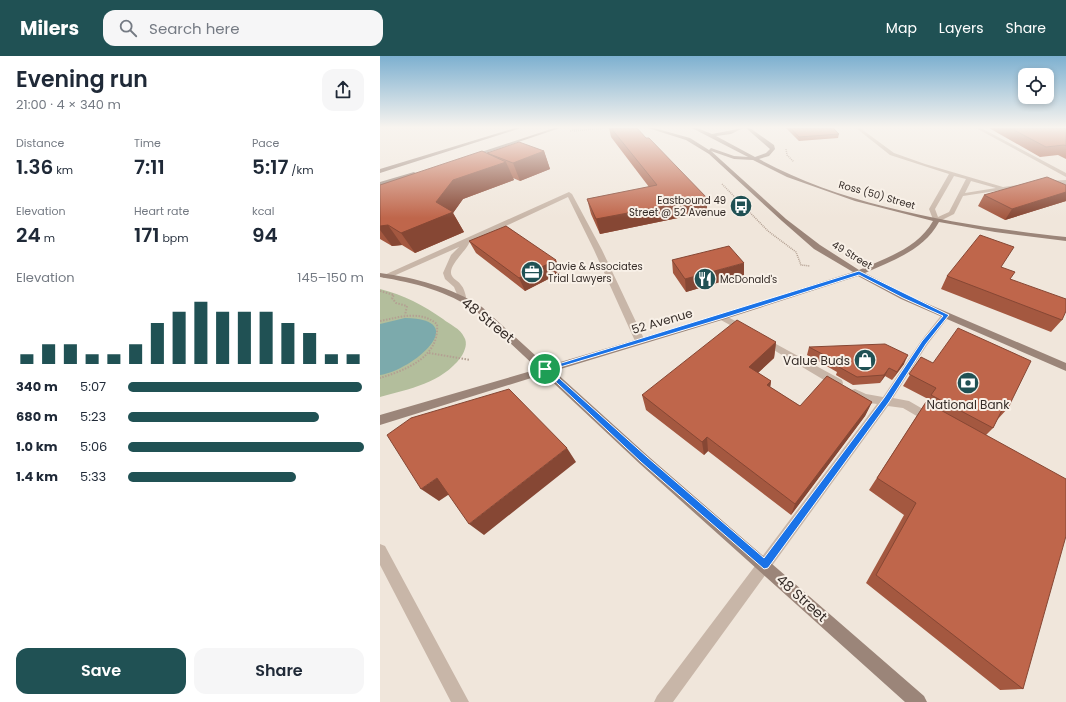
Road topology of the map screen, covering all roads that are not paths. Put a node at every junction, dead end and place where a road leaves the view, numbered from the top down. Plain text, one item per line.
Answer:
1 (424, 158) edge
2 (717, 158) edge
3 (734, 158) edge
4 (752, 158) edge
5 (754, 158) edge
6 (904, 158) edge
7 (1035, 158) edge
8 (1054, 168) junction
9 (1066, 170) edge
10 (380, 172) edge
11 (417, 173) edge
12 (952, 174) junction
13 (1066, 175) edge
14 (969, 179) junction
15 (1066, 182) edge
16 (380, 184) edge
17 (1038, 184) edge
18 (1030, 185) edge
19 (1001, 188) junction
20 (960, 194) junction
21 (936, 221) junction
22 (472, 239) junction
23 (1066, 239) edge
24 (859, 273) junction
25 (383, 275) edge
26 (462, 297) junction
27 (946, 315) junction
28 (722, 317) junction
29 (640, 341) junction
30 (1066, 367) edge
31 (545, 369) junction
32 (886, 400) junction
33 (380, 420) edge
34 (940, 423) edge
35 (380, 551) edge
36 (764, 565) junction
37 (460, 702) edge
38 (663, 702) edge
39 (918, 702) edge

1 - 10 main road
2 - 24 main road, 49 Street
3 - 4 main road
5 - 21 main road, Ross (50) Street
6 - 12 lane
7 - 8 lane
8 - 9 lane
8 - 13 lane
11 - 16 main road
12 - 14 lane
12 - 21 lane
14 - 19 lane
14 - 20 lane
15 - 17 lane
18 - 19 lane
19 - 20 lane
20 - 21 lane
21 - 23 main road, Ross (50) Street
21 - 24 main road, 52 Avenue
22 - 25 lane
22 - 26 lane
22 - 29 lane
24 - 27 main road, 49 Street
24 - 28 main road, 52 Avenue
25 - 26 main road, 48 Street
26 - 31 main road, 48 Street
27 - 30 main road, 49 Street
27 - 32 lane
28 - 29 main road, 52 Avenue
28 - 32 lane
29 - 31 main road, 52 Avenue
31 - 33 main road, 52 Avenue
31 - 36 main road, 48 Street
32 - 34 lane
32 - 36 lane
35 - 37 lane
36 - 38 lane
36 - 39 main road, 48 Street

